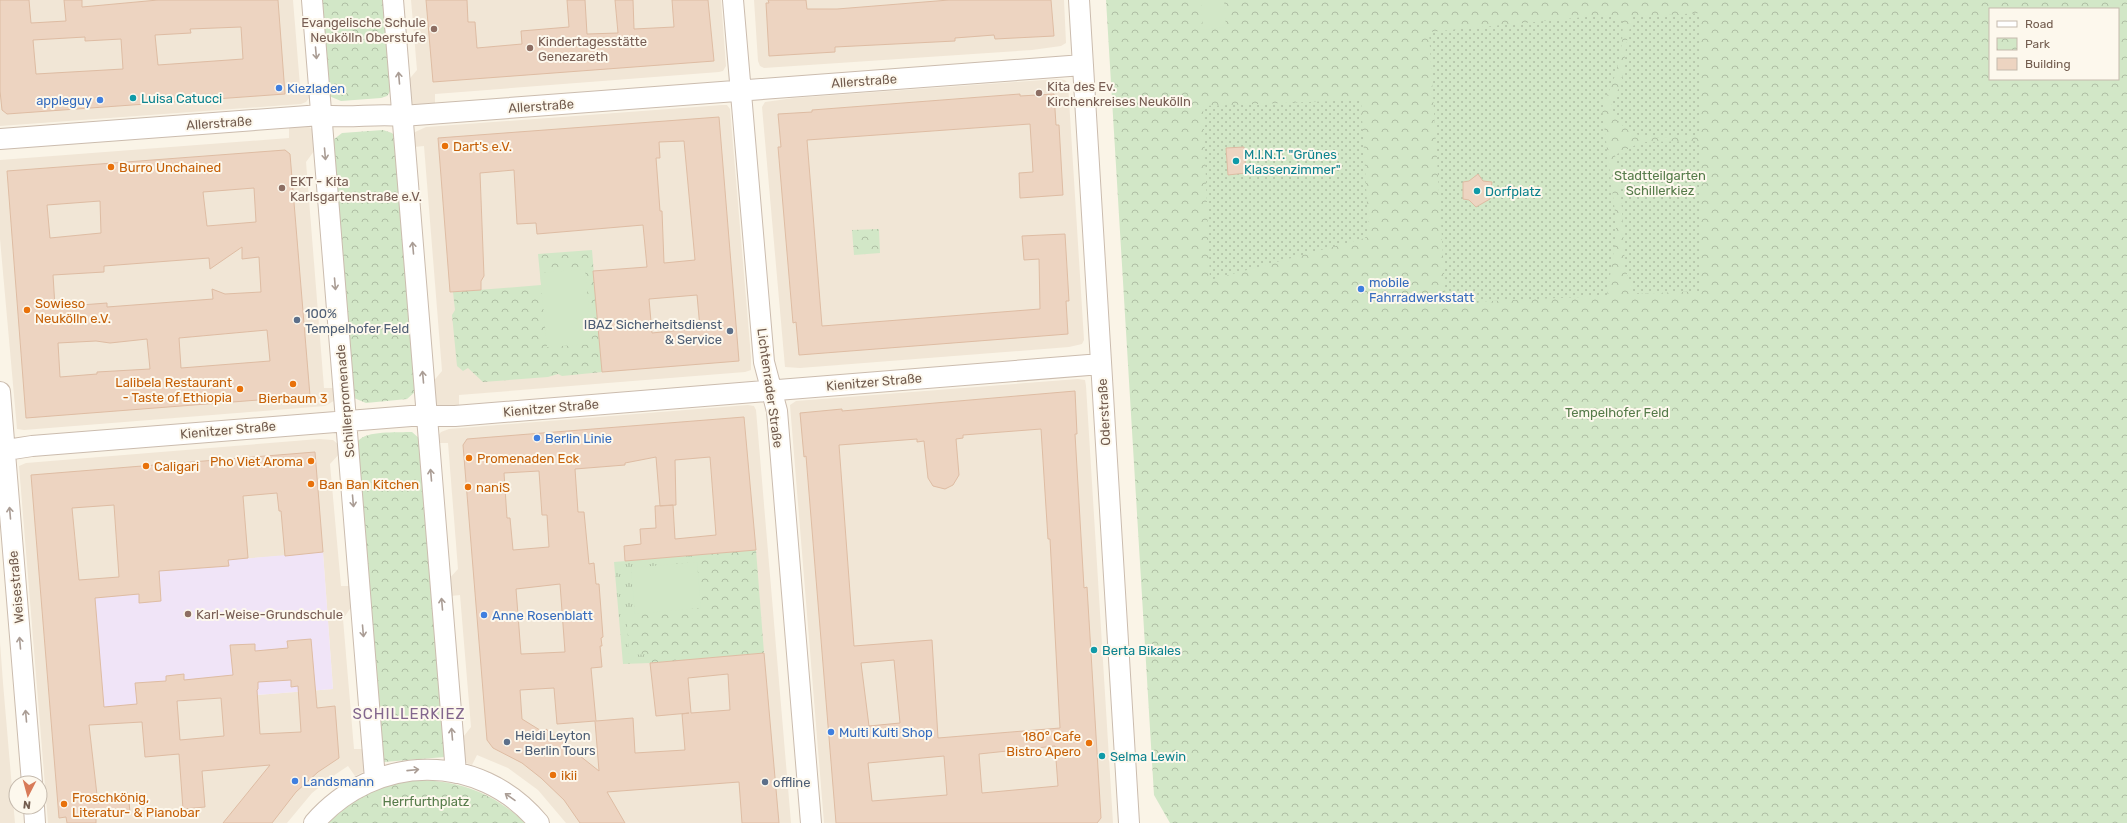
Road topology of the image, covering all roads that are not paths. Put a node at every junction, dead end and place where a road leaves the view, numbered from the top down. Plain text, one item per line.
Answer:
1 (312, 0) edge
2 (392, 0) edge
3 (733, 0) edge
4 (1080, 0) edge
5 (1083, 65) junction
6 (741, 91) junction
7 (321, 115) junction
8 (402, 116) junction
9 (0, 139) edge
10 (1101, 364) junction
11 (771, 390) junction
12 (0, 392) edge
13 (426, 416) junction
14 (346, 421) junction
15 (2, 450) edge
16 (456, 773) junction
17 (31, 775) edge
18 (375, 779) junction
19 (314, 823) edge
20 (539, 823) edge
21 (811, 823) edge
22 (1129, 823) edge

1 -> 7 street, Schillerpromenade
8 -> 2 street
3 - 6 street, Lichtenrader Straße
4 - 5 street, Oderstraße
5 - 6 street, Allerstraße
5 - 10 street, Oderstraße
6 - 8 street, Allerstraße
6 - 11 street, Lichtenrader Straße
7 - 8 street, Allerstraße
7 - 9 street, Allerstraße
7 -> 14 street, Schillerpromenade
13 -> 8 street
10 - 11 street, Kienitzer Straße
10 - 22 street, Oderstraße
11 - 13 street, Kienitzer Straße
11 - 21 street, Lichtenrader Straße
12 - 15 street, Weisestraße
13 - 14 street, Kienitzer Straße
16 -> 13 street
14 - 15 street, Kienitzer Straße
14 -> 18 street, Schillerpromenade
17 -> 15 street, Weisestraße
18 -> 16 street
20 -> 16 street
18 - 19 street

